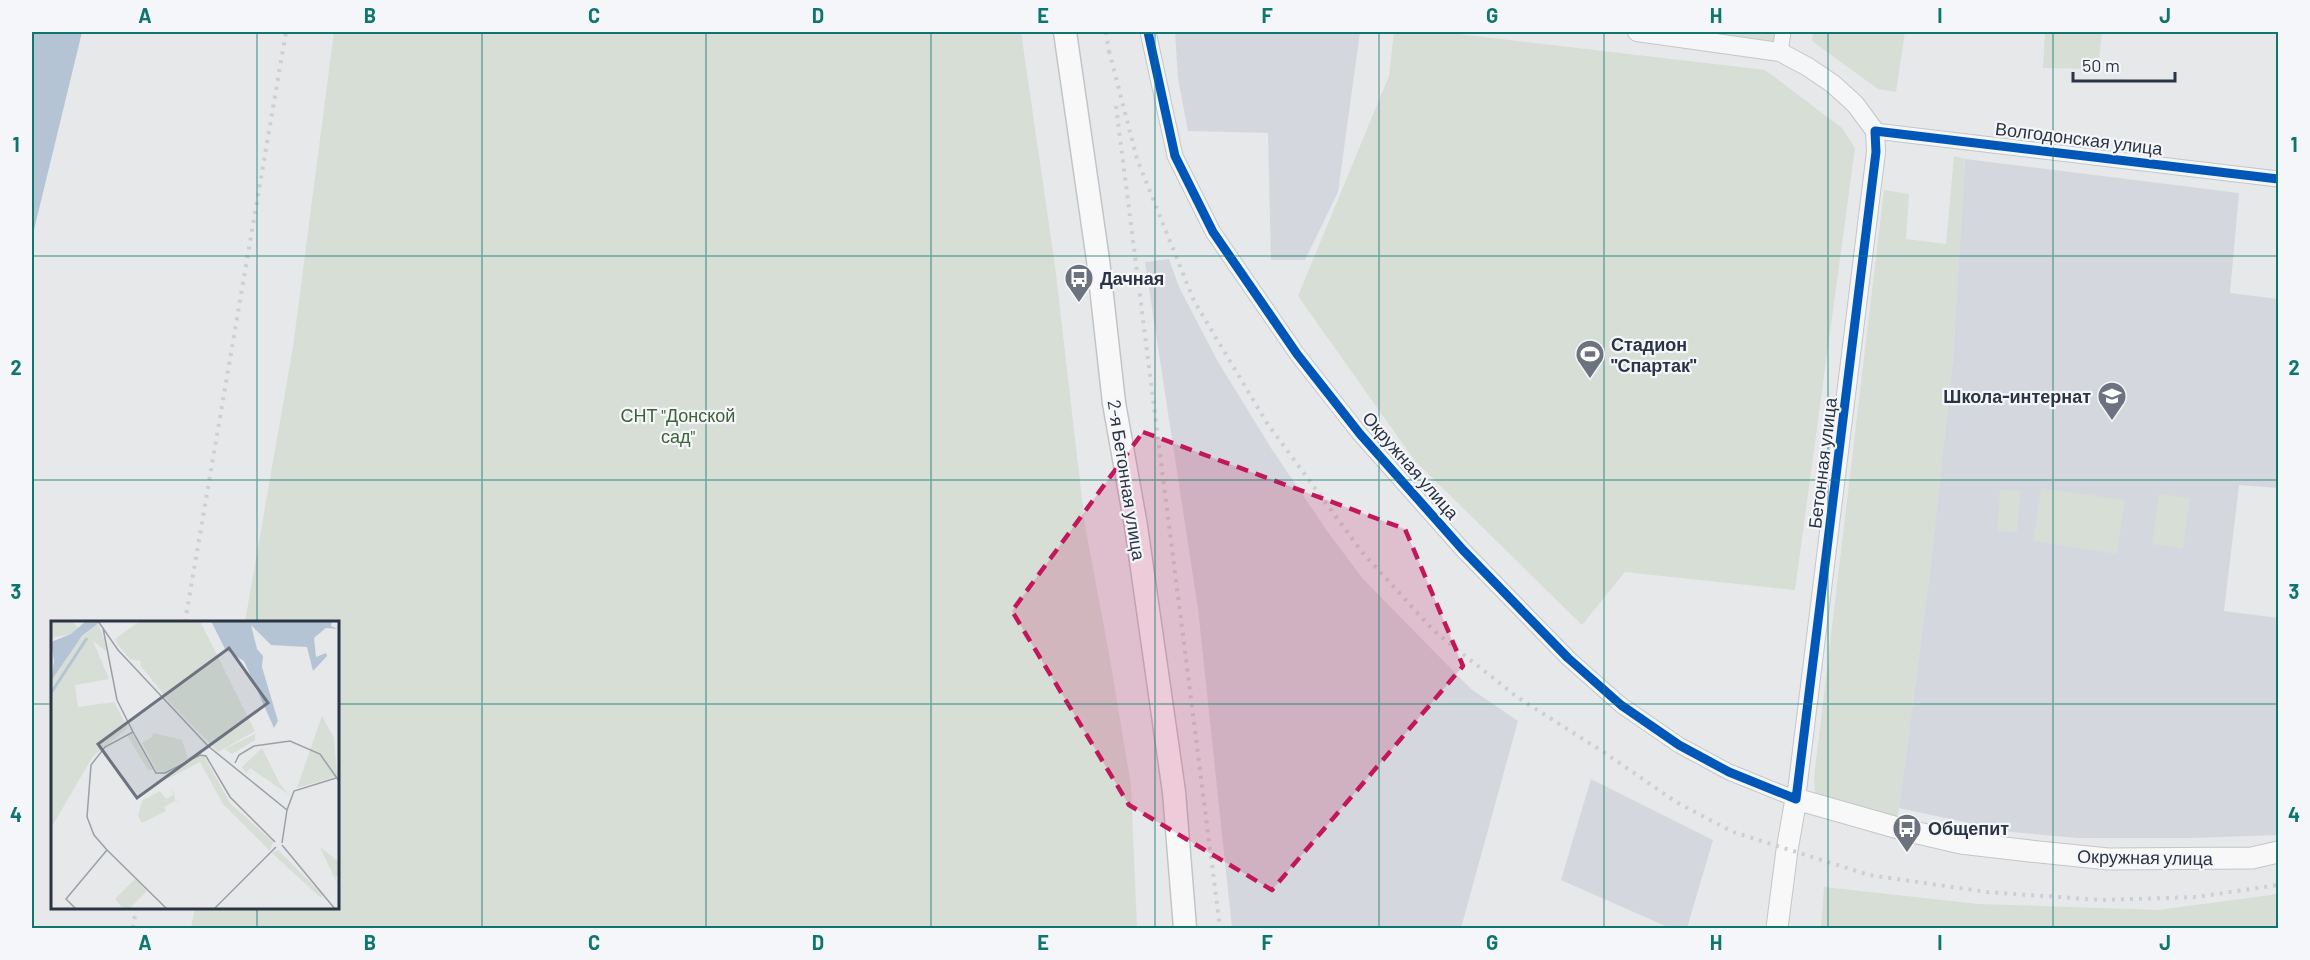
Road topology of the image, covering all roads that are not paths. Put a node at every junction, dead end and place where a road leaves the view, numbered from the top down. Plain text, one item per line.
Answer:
1 (1065, 32) edge
2 (1148, 32) edge
3 (1637, 32) edge
4 (1783, 32) edge
5 (1780, 52) junction
6 (1875, 131) junction
7 (2278, 179) edge
8 (1796, 799) junction
9 (2278, 852) edge
10 (1185, 928) edge
11 (1777, 928) edge

1 - 10 main road, 2-я Бетонная улица
2 - 8 street, Окружная улица
3 - 5 street
4 - 5 street
5 - 6 street
6 - 7 street, Волгодонская улица
6 - 8 street, Бетонная улица
8 - 9 main road, Окружная улица
8 - 11 main road, Бетонная улица

